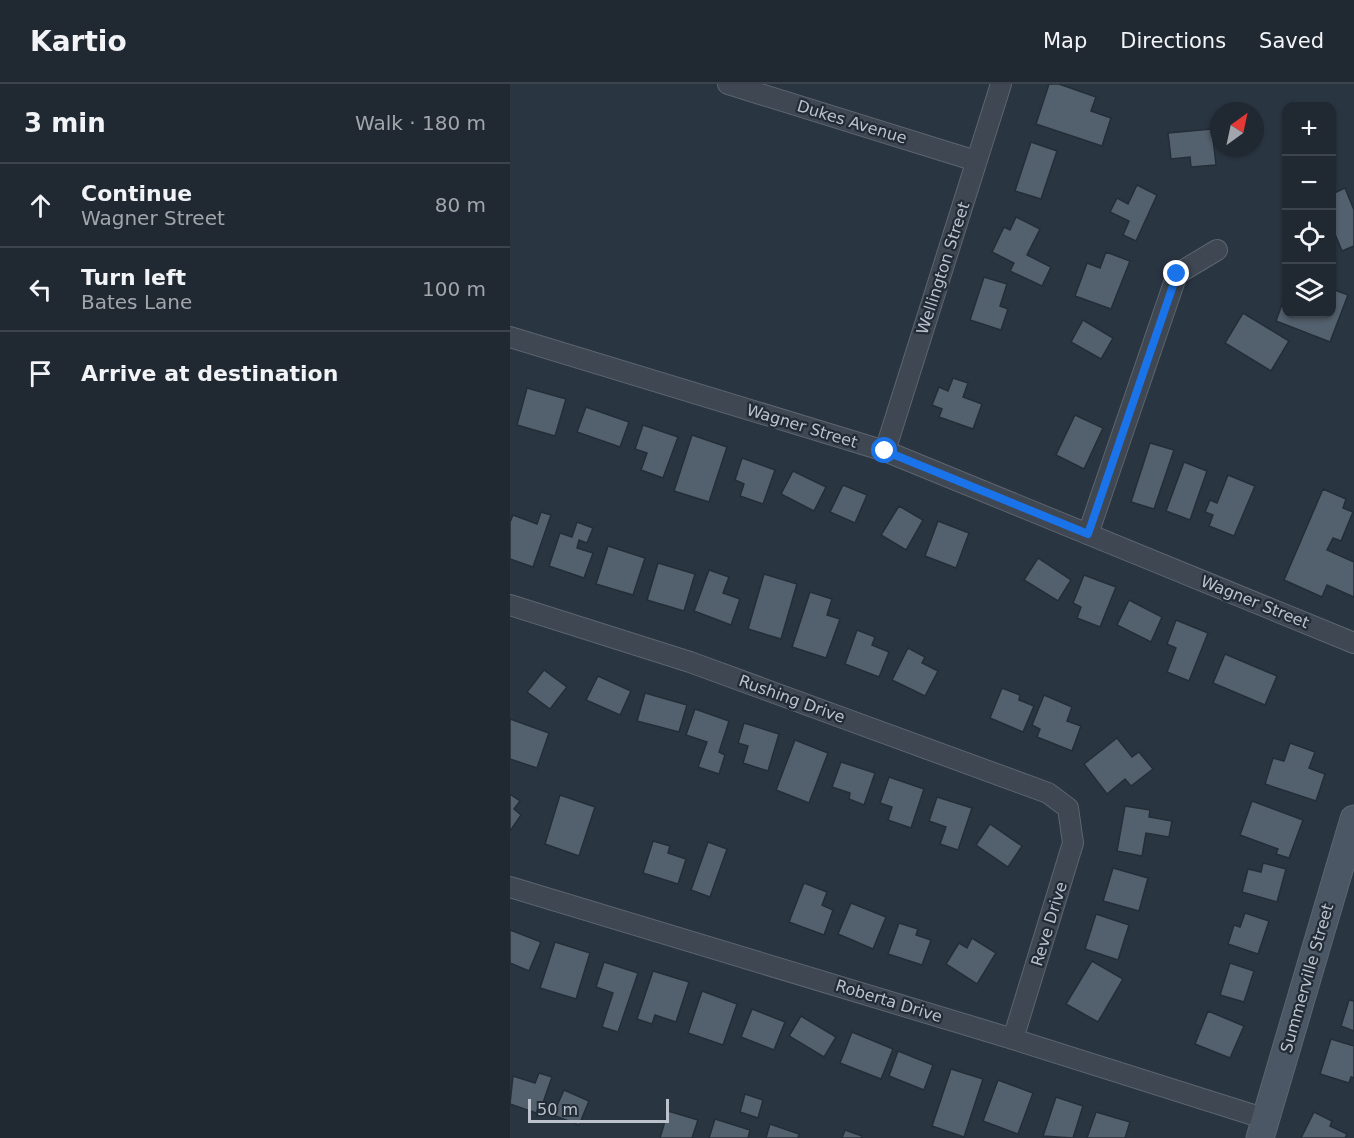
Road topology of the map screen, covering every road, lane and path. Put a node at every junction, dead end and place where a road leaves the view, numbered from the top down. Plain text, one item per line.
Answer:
1 (728, 84) edge
2 (1001, 84) edge
3 (976, 161) junction
4 (1217, 250) dead end
5 (510, 337) edge
6 (885, 451) junction
7 (1088, 534) junction
8 (510, 604) edge
9 (1354, 643) edge
10 (1068, 808) joint
11 (1354, 819) edge
12 (510, 887) edge
13 (1014, 1038) junction
14 (1263, 1128) edge

1 - 3 street, Dukes Avenue
2 - 3 street, Wellington Street
3 - 6 street, Wellington Street
4 - 7 street
5 - 6 street, Wagner Street
6 - 7 street, Wagner Street
7 - 9 street, Wagner Street
8 - 10 street, Rushing Drive
10 - 13 street, Reve Drive
11 - 14 street, Summerville Street
12 - 13 street, Roberta Drive
13 - 14 street, Roberta Drive

